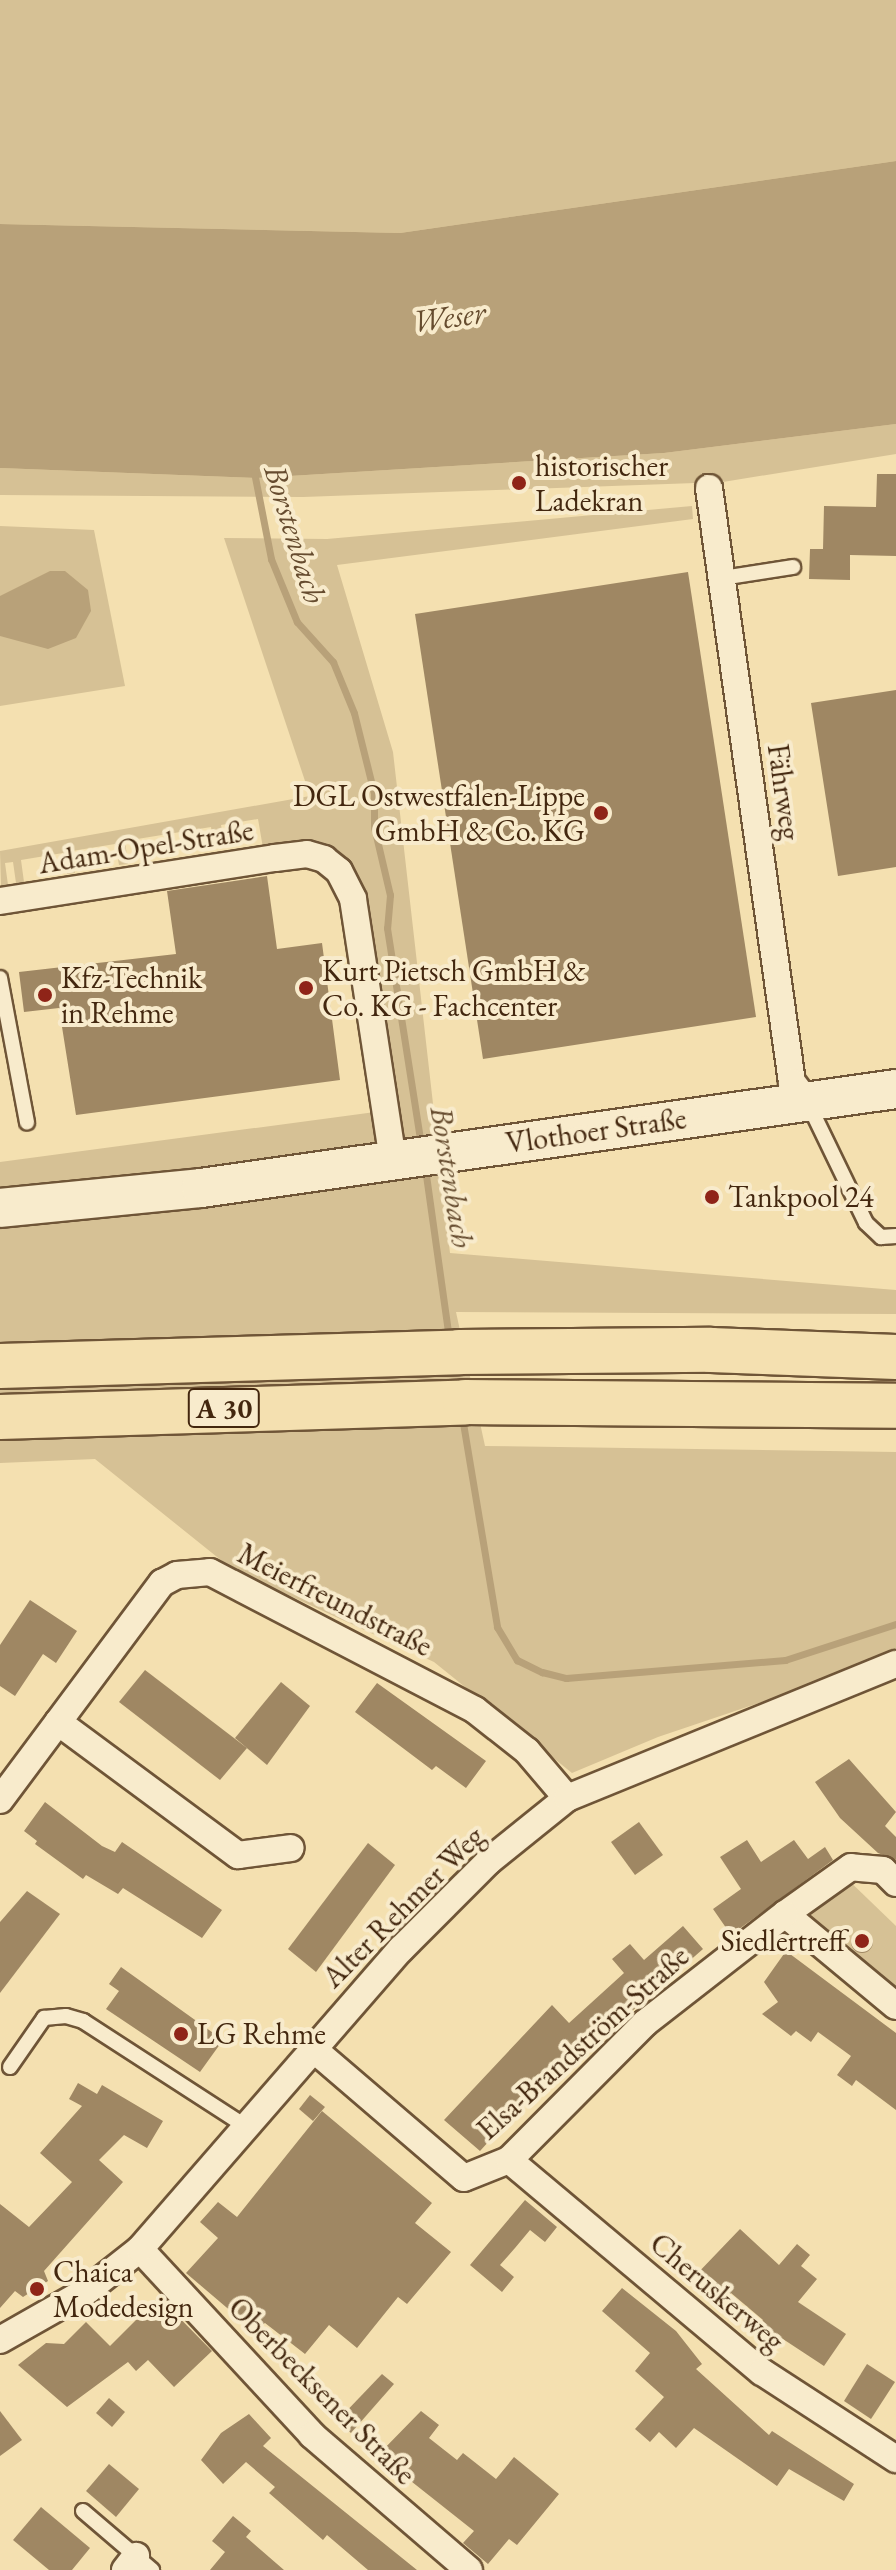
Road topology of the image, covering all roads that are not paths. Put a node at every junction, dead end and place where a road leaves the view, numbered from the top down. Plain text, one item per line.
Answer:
1 (709, 488) dead end
2 (793, 567) dead end
3 (722, 578) junction
4 (0, 901) edge
5 (0, 978) edge
6 (896, 1089) edge
7 (807, 1102) junction
8 (27, 1122) dead end
9 (393, 1159) junction
10 (201, 1188) junction
11 (0, 1208) edge
12 (0, 1233) edge
13 (896, 1236) edge
14 (896, 1357) edge
15 (0, 1366) edge
16 (896, 1406) edge
17 (0, 1417) edge
18 (896, 1664) edge
19 (58, 1722) junction
20 (567, 1798) junction
21 (0, 1800) edge
22 (291, 1848) dead end
23 (896, 1883) edge
24 (785, 1914) junction
25 (896, 2006) edge
26 (311, 2047) junction
27 (10, 2067) dead end
28 (244, 2125) junction
29 (509, 2160) junction
30 (140, 2249) junction
31 (0, 2340) edge
32 (896, 2459) edge
33 (83, 2511) dead end
34 (138, 2565) edge
35 (469, 2570) edge

1 - 3 street, Fährweg
2 - 3 lane
3 - 7 street, Fährweg
4 - 9 street, Adam-Opel-Straße
5 - 8 lane
6 - 7 main road, Vlothoer Straße
7 - 9 main road, Vlothoer Straße
7 - 13 lane
9 - 10 main road, Vlothoer Straße
10 - 11 main road, Vlothoer Straße
10 - 12 main road, Vlothoer Straße
14 - 15 highway, A 30
16 - 17 highway, A 30
18 - 20 street, Alter Rehmer Weg
19 - 20 street, Meierfreundstraße
19 - 21 street, Meierfreundstraße
19 - 22 street
20 - 26 street, Alter Rehmer Weg
23 - 24 street, Elsa-Brandström-Straße
24 - 25 street
24 - 29 street, Elsa-Brandström-Straße
26 - 28 street, Alter Rehmer Weg
26 - 29 street, Elsa-Brandström-Straße
27 - 28 lane
28 - 30 street, Alter Rehmer Weg
29 - 32 street, Cheruskerweg
30 - 31 street, Alter Rehmer Weg
30 - 35 street, Oberbecksener Straße
33 - 34 lane

